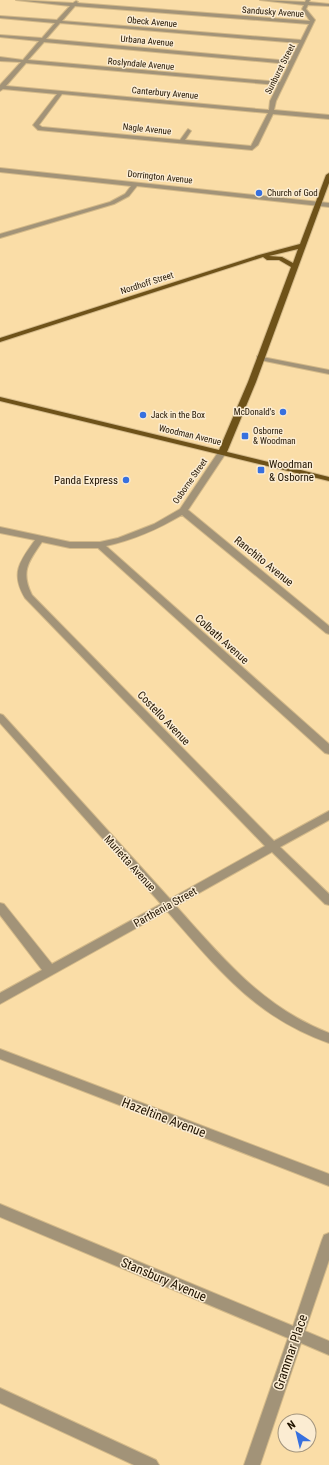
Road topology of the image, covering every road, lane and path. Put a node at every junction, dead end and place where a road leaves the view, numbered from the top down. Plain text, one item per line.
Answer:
1 (18, 0) edge
2 (78, 0) edge
3 (262, 0) edge
4 (307, 2) edge
5 (73, 5) junction
6 (329, 5) edge
7 (0, 17) edge
8 (58, 22) junction
9 (312, 23) junction
10 (0, 36) edge
11 (43, 40) junction
12 (302, 42) junction
13 (0, 59) edge
14 (25, 61) junction
15 (292, 63) junction
16 (281, 84) junction
17 (1, 87) edge
18 (61, 92) junction
19 (271, 112) junction
20 (329, 117) edge
21 (188, 131) dead end
22 (181, 142) junction
23 (252, 148) joint
24 (0, 170) edge
25 (329, 175) edge
26 (136, 184) junction
27 (318, 203) junction
28 (329, 204) edge
29 (0, 236) edge
30 (302, 246) junction
31 (241, 262) junction
32 (294, 266) junction
33 (0, 340) edge
34 (260, 358) junction
35 (329, 372) edge
36 (0, 399) edge
37 (222, 453) junction
38 (329, 479) edge
39 (183, 511) junction
40 (1, 530) edge
41 (39, 540) junction
42 (100, 545) junction
43 (329, 631) edge
44 (0, 717) edge
45 (329, 750) edge
46 (329, 815) edge
47 (273, 846) junction
48 (329, 901) edge
49 (168, 906) junction
50 (0, 907) edge
51 (50, 971) junction
52 (0, 999) edge
53 (329, 1038) edge
54 (0, 1054) edge
55 (329, 1180) edge
56 (0, 1210) edge
57 (329, 1240) edge
58 (295, 1335) junction
59 (329, 1348) edge
60 (0, 1395) edge
61 (151, 1465) edge
62 (252, 1465) edge

1 - 5 street, Sandusky Avenue
2 - 5 street
3 - 4 street
4 - 6 street
4 - 9 street
5 - 8 street
5 - 9 street, Sandusky Avenue
7 - 8 street, Obeck Avenue
8 - 11 street
8 - 12 street, Obeck Avenue
9 - 12 street, Sunburst Street
10 - 11 street, Urbana Avenue
11 - 14 street
11 - 15 street, Urbana Avenue
12 - 15 street, Sunburst Street
13 - 14 street, Roslyndale Avenue
14 - 16 street, Roslyndale Avenue
14 - 17 street
15 - 16 street, Sunburst Street
16 - 19 street, Sunburst Street
17 - 18 street, Canterbury Avenue
18 - 19 street, Canterbury Avenue
18 - 22 street, Nagle Avenue
19 - 20 street, Canterbury Avenue
19 - 23 street, Sunburst Street
21 - 22 street
22 - 23 street, Nagle Avenue
24 - 26 street, Dorrington Avenue
25 - 27 main road, Osborne Street
26 - 27 street, Dorrington Avenue
26 - 29 street
27 - 28 street, Dorrington Avenue
27 - 30 main road, Osborne Street
30 - 31 main road, Nordhoff Street
30 - 32 main road, Osborne Street
31 - 32 main road
31 - 33 main road, Nordhoff Street
32 - 34 main road, Osborne Street
34 - 35 street
34 - 37 main road, Osborne Street
36 - 37 main road, Woodman Avenue
37 - 38 main road, Woodman Avenue
37 - 39 street, Osborne Street
39 - 42 street, Osborne Street
39 - 43 street, Ranchito Avenue
40 - 41 street, Osborne Street
41 - 42 street, Osborne Street
41 - 47 street, Costello Avenue
42 - 45 street, Colbath Avenue
44 - 49 street, Murietta Avenue
46 - 47 street, Parthenia Street
47 - 48 street, Costello Avenue
47 - 49 street, Parthenia Street
49 - 51 street, Parthenia Street
49 - 53 street, Murietta Avenue
50 - 51 street
51 - 52 street, Parthenia Street
54 - 55 street, Hazeltine Avenue
56 - 58 street, Stansbury Avenue
57 - 58 street, Grammar Place
58 - 59 street, Stansbury Avenue
58 - 62 street, Grammar Place
60 - 61 street

